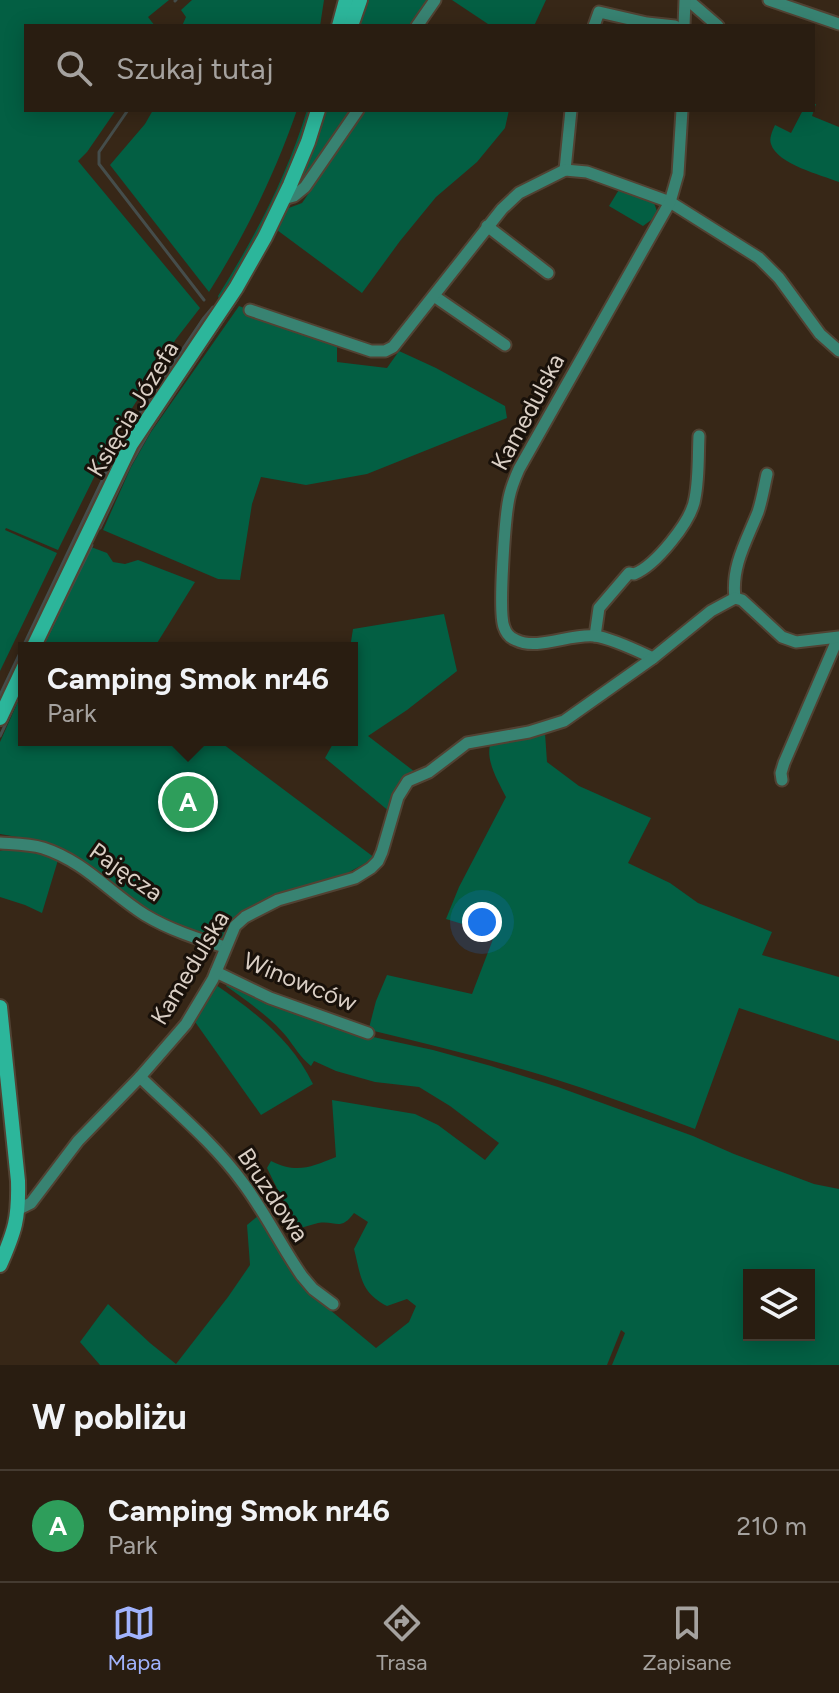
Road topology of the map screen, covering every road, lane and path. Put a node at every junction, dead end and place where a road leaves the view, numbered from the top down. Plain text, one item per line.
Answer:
1 (346, 0) edge
2 (360, 0) edge
3 (435, 0) edge
4 (686, 0) edge
5 (769, 0) edge
6 (340, 24) edge
7 (352, 24) edge
8 (418, 24) edge
9 (595, 24) edge
10 (656, 24) edge
11 (684, 24) edge
12 (716, 24) edge
13 (839, 24) edge
14 (317, 112) edge
15 (357, 112) edge
16 (571, 112) edge
17 (682, 112) edge
18 (565, 170) junction
19 (283, 199) junction
20 (670, 202) junction
21 (487, 226) junction
22 (548, 273) dead end
23 (434, 296) junction
24 (250, 310) dead end
25 (505, 345) dead end
26 (839, 351) edge
27 (699, 436) dead end
28 (767, 474) dead end
29 (735, 598) junction
30 (595, 636) junction
31 (839, 638) edge
32 (36, 642) edge
33 (653, 658) junction
34 (18, 680) edge
35 (0, 718) edge
36 (782, 780) dead end
37 (0, 843) edge
38 (225, 947) junction
39 (216, 972) junction
40 (0, 1007) edge
41 (368, 1033) dead end
42 (140, 1077) junction
43 (19, 1209) junction
44 (0, 1265) edge
45 (333, 1304) dead end

1 - 6 main road
2 - 7 main road
3 - 8 street
4 - 11 street
4 - 12 street
5 - 13 street
9 - 10 street
14 - 19 main road, Księcia Józefa
15 - 19 street, Księcia Józefa
16 - 18 street
17 - 20 street
18 - 20 street
18 - 21 street
19 - 32 main road, Księcia Józefa
20 - 26 street
20 - 30 street, Kamedulska
21 - 22 street
21 - 23 street
23 - 24 street
23 - 25 street
27 - 30 street
28 - 29 street
29 - 31 street
29 - 33 street
30 - 33 street, Kamedulska
31 - 36 street
33 - 38 street, Kamedulska
34 - 35 main road
37 - 38 street, Pajęcza
38 - 39 street, Kamedulska
39 - 41 street, Winowców
39 - 42 street, Kamedulska
40 - 43 main road
42 - 43 street, Kamedulska
42 - 45 street, Bruzdowa
43 - 44 main road

